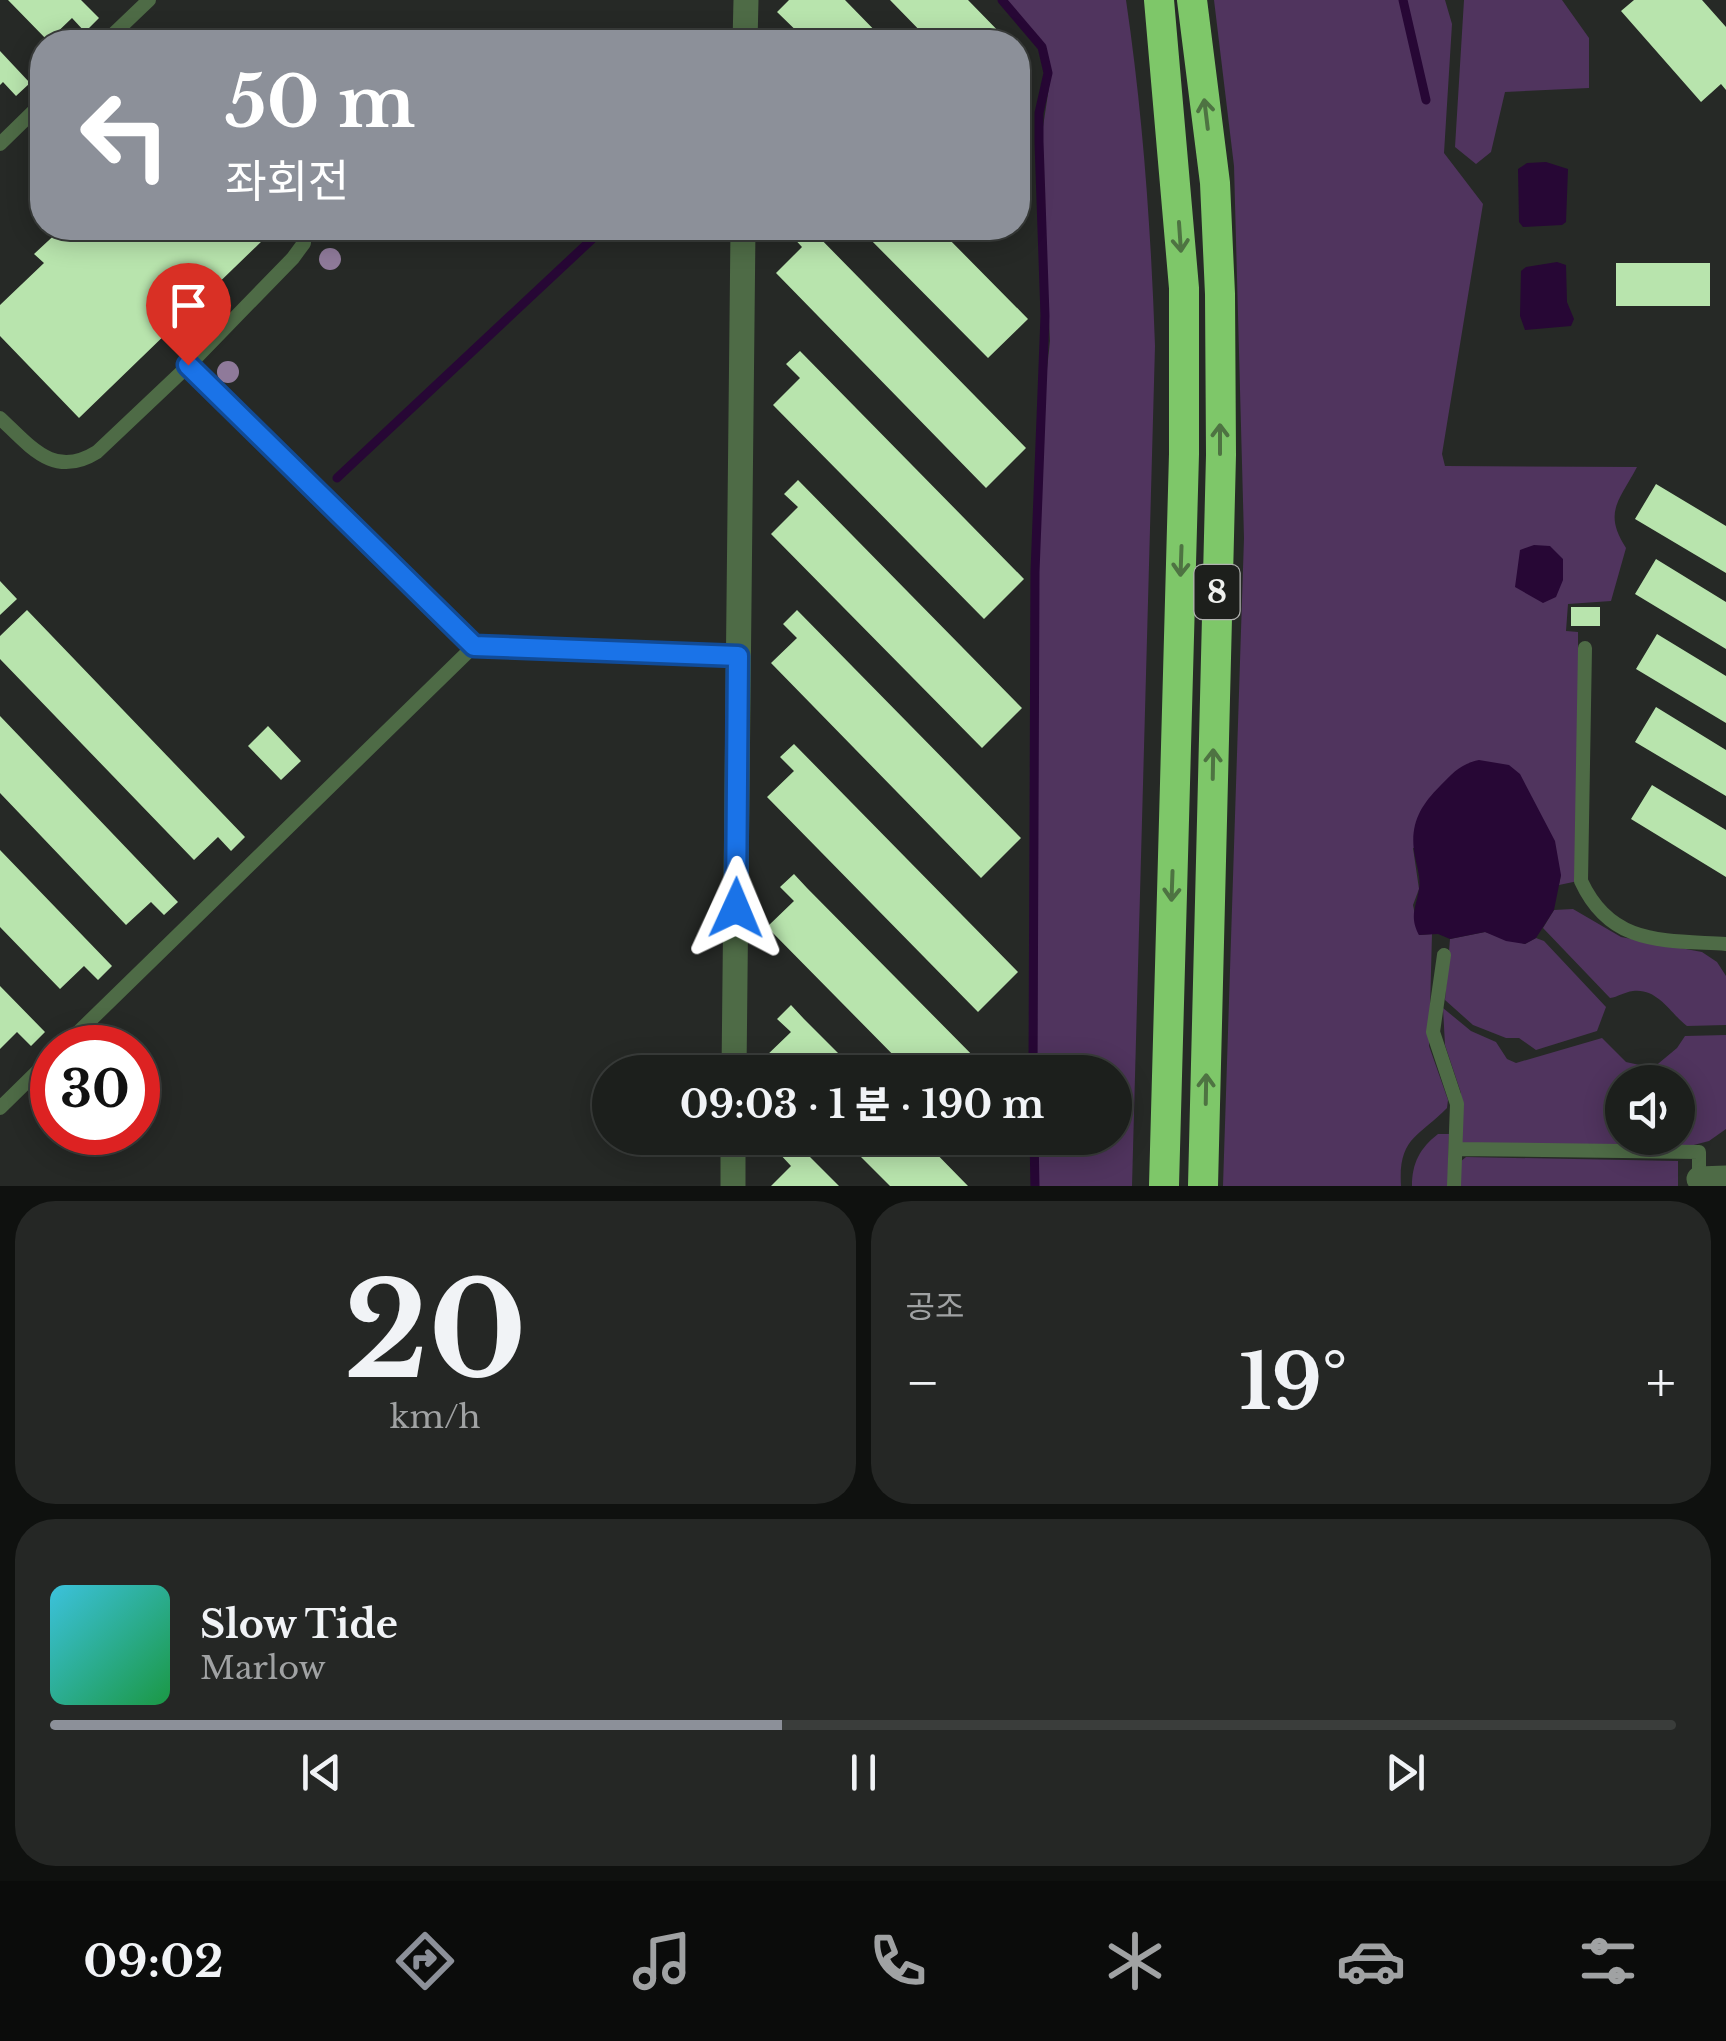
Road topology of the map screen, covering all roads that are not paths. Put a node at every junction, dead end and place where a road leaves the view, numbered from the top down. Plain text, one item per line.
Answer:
1 (149, 0) edge
2 (746, 0) edge
3 (1159, 0) edge
4 (1192, 0) edge
5 (127, 30) edge
6 (746, 30) edge
7 (30, 115) edge
8 (0, 144) edge
9 (304, 240) edge
10 (743, 240) edge
11 (188, 365) junction
12 (0, 418) edge
13 (474, 646) junction
14 (1585, 648) dead end
15 (738, 656) junction
16 (1726, 944) edge
17 (1444, 955) dead end
18 (86, 1025) edge
19 (734, 1055) edge
20 (30, 1079) edge
21 (0, 1108) edge
22 (1456, 1149) junction
23 (734, 1155) edge
24 (1726, 1178) edge
25 (1699, 1183) edge
26 (733, 1186) edge
27 (1164, 1186) edge
28 (1203, 1186) edge
29 (1454, 1186) edge

1 - 5 lane
2 - 6 street
3 -> 27 highway, 8
28 -> 4 highway, 8
7 - 8 lane
9 - 11 lane
10 - 15 street
11 - 12 lane
11 - 13 lane
13 - 15 lane
13 - 18 lane
14 - 16 lane
15 - 19 street
17 - 22 lane
20 - 21 lane
22 - 25 lane
22 - 29 lane
23 - 26 street
24 - 25 street

